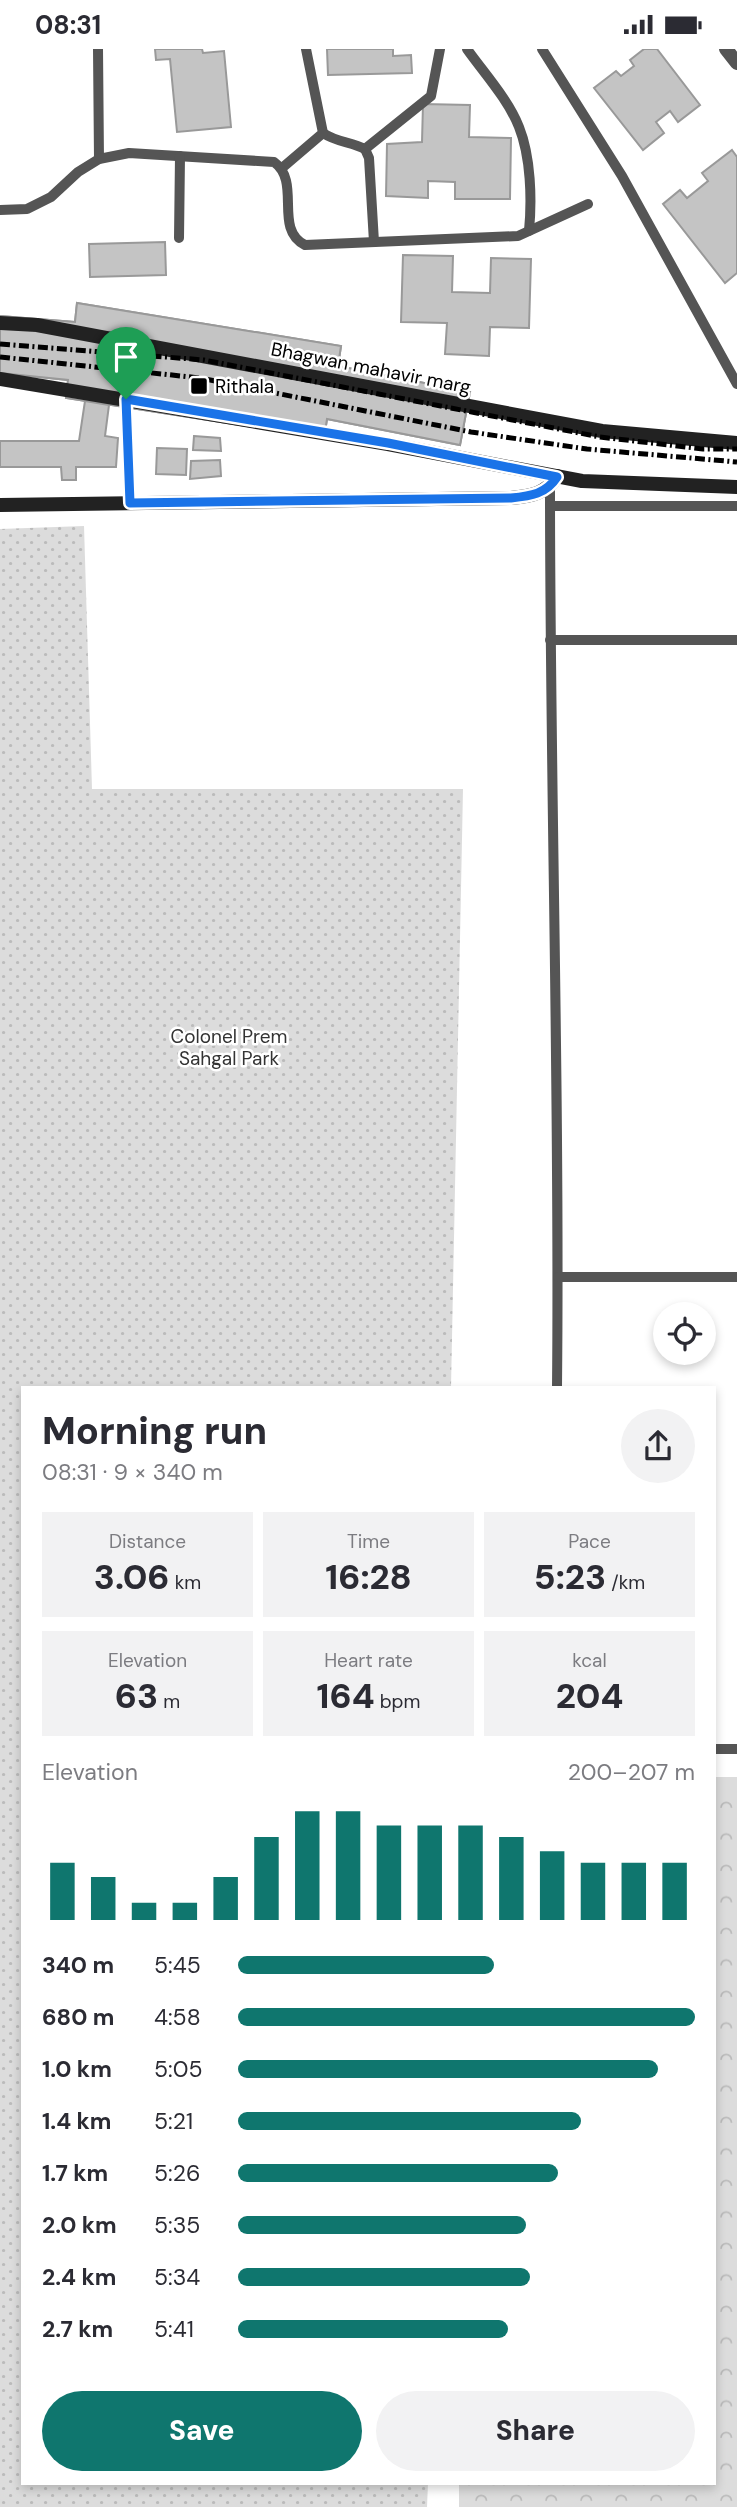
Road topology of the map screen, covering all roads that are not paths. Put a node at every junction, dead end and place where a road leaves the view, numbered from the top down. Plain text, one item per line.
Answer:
1 (98, 49) edge
2 (306, 49) edge
3 (440, 49) edge
4 (467, 49) edge
5 (542, 49) edge
6 (726, 49) edge
7 (737, 63) edge
8 (323, 133) junction
9 (365, 149) junction
10 (180, 156) junction
11 (99, 159) junction
12 (282, 169) junction
13 (588, 204) dead end
14 (0, 210) edge
15 (529, 231) junction
16 (179, 238) dead end
17 (374, 242) junction
18 (0, 323) edge
19 (0, 379) edge
20 (737, 384) edge
21 (126, 399) junction
22 (737, 443) edge
23 (554, 482) junction
24 (737, 487) edge
25 (130, 503) junction
26 (0, 505) edge
27 (550, 506) junction
28 (737, 506) edge
29 (550, 640) junction
30 (737, 640) edge
31 (558, 1277) junction
32 (737, 1277) edge
33 (556, 1386) edge
34 (716, 1749) edge
35 (737, 1749) edge

1 - 11 lane
2 - 8 lane
3 - 9 lane
4 - 15 lane
5 - 20 lane
6 - 7 street
8 - 9 lane
8 - 12 lane
9 - 17 lane
10 - 11 lane
10 - 12 lane
10 - 16 lane
11 - 14 lane
12 - 17 lane
13 - 15 lane
15 - 17 lane
18 - 22 main road, Bhagwan mahavir marg
19 - 21 main road
21 - 23 main road
21 - 25 lane
23 - 24 main road
23 - 25 main road
23 - 27 lane
25 - 26 main road
27 - 28 lane
27 - 29 lane
29 - 30 lane
29 - 31 lane
31 - 32 lane
31 - 33 lane
34 - 35 lane

